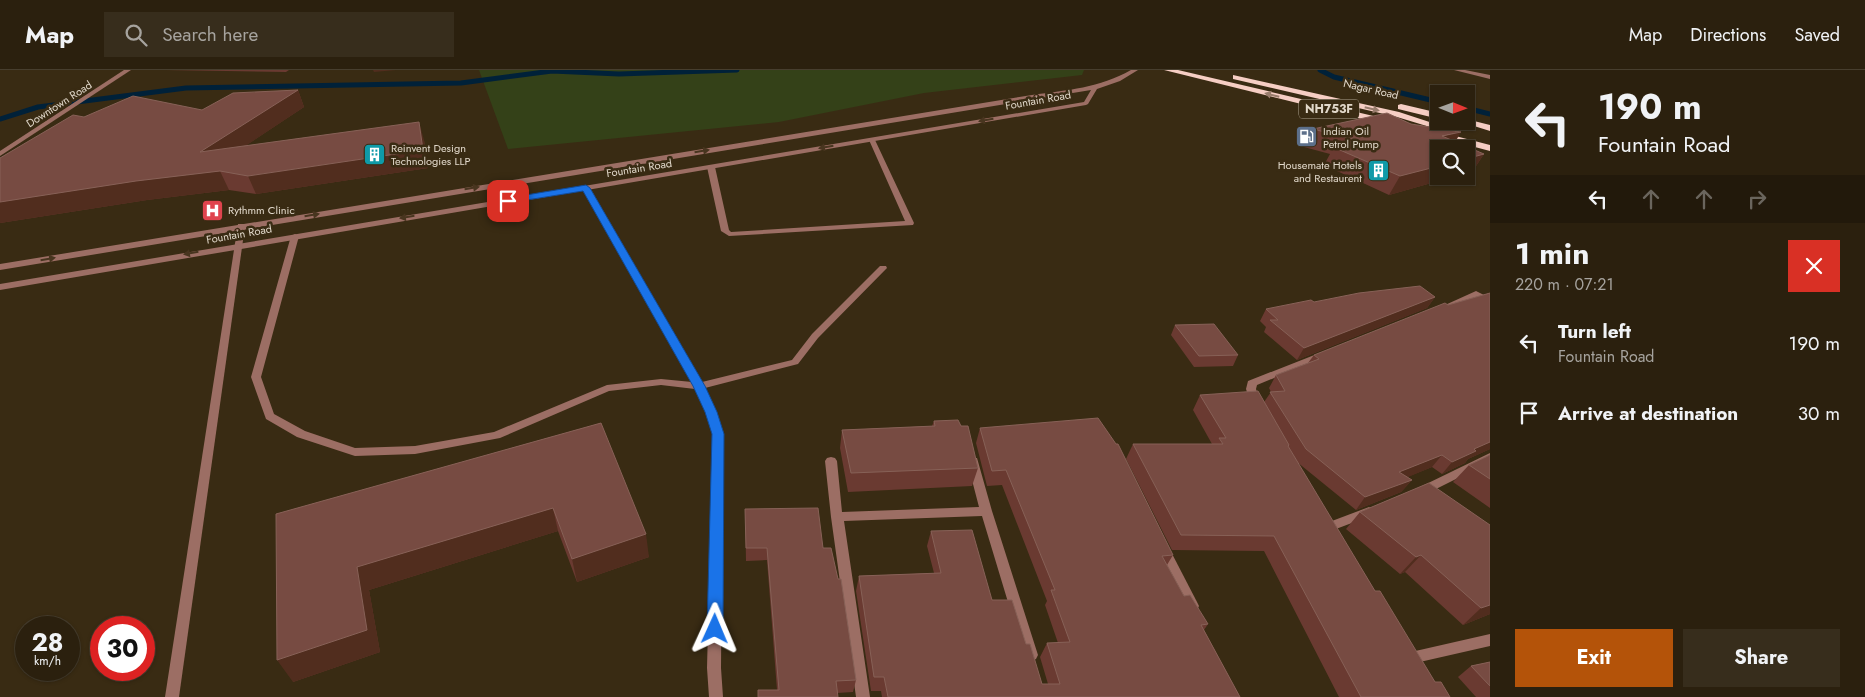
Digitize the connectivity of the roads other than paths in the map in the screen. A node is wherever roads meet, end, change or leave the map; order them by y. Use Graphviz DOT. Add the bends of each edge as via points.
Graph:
graph roads {
  1 [pos="128,70"];
  2 [pos="1135,70"];
  3 [pos="1168,70"];
  4 [pos="1205,70"];
  5 [pos="1239,70"];
  6 [pos="1457,70"];
  7 [pos="1490,77"];
  8 [pos="1095,88"];
  9 [pos="1430,114"];
  10 [pos="68,119"];
  11 [pos="49,122"];
  12 [pos="1387,123"];
  13 [pos="1475,124"];
  14 [pos="1406,127"];
  15 [pos="1490,128"];
  16 [pos="872,140"];
  17 [pos="1490,140"];
  18 [pos="1490,148"];
  19 [pos="0,154"];
  20 [pos="681,154"];
  21 [pos="711,167"];
  22 [pos="690,171"];
  23 [pos="586,188"];
  24 [pos="241,226"];
  25 [pos="295,236"];
  26 [pos="239,245"];
  27 [pos="0,267"];
  28 [pos="883,268"];
  29 [pos="0,287"];
  30 [pos="1490,301"];
  31 [pos="1432,312"];
  32 [pos="1334,351"];
  33 [pos="699,386"];
  34 [pos="1262,415"];
  35 [pos="970,446"];
  36 [pos="1490,457"];
  37 [pos="831,461"];
  38 [pos="1416,496"];
  39 [pos="1381,507"];
  40 [pos="986,511"];
  41 [pos="837,516"];
  42 [pos="1328,527"];
  43 [pos="1158,538"];
  44 [pos="1198,618"];
  45 [pos="1490,640"];
  46 [pos="1411,657"];
  47 [pos="1035,669"];
  48 [pos="172,697"];
  49 [pos="716,697"];
  50 [pos="863,697"];
  1 -- 11 [label="street, Downtown Road"];
  2 -- 8 [label="street, Fountain Road"];
  12 -- 3 [label="highway, NH753F, one-way"];
  4 -- 17 [label="highway, one-way" via="1399,115"];
  5 -- 9 [label="highway, Nagar Road / NH753F"];
  6 -- 7 [label="street"];
  8 -- 16 [label="street, Fountain Road, one-way" via="1086,103"];
  20 -- 8 [label="street, Fountain Road, one-way"];
  10 -- 11 [label="street"];
  11 -- 19 [label="street, Downtown Road"];
  13 -- 15 [label="highway"];
  14 -- 18 [label="highway"];
  16 -- 21 [label="street, Fountain Road, one-way"];
  16 -- 21 [label="street" via="910,223 729,234 725,231"];
  20 -- 22 [label="street"];
  24 -- 20 [label="street, Fountain Road, one-way"];
  21 -- 22 [label="street, Fountain Road"];
  22 -- 23 [label="street, Fountain Road"];
  23 -- 25 [label="street, Fountain Road, one-way"];
  23 -- 33 [label="street"];
  24 -- 26 [label="street"];
  27 -- 24 [label="street, Fountain Road, one-way"];
  25 -- 26 [label="street, Fountain Road"];
  25 -- 33 [label="street" via="256,377 270,416 301,434 355,452 416,450 496,435 607,388 661,382"];
  26 -- 29 [label="street, Fountain Road, one-way"];
  26 -- 48 [label="street"];
  28 -- 33 [label="street" via="815,336 796,362"];
  30 -- 31 [label="street" via="1476,294"];
  32 -- 34 [label="street" via="1252,383 1252,398"];
  33 -- 49 [label="street" via="718,434"];
  35 -- 40 [label="street"];
  36 -- 38 [label="street"];
  37 -- 41 [label="street"];
  39 -- 42 [label="street"];
  40 -- 41 [label="street"];
  40 -- 47 [label="street"];
  41 -- 50 [label="street"];
  43 -- 44 [label="street"];
  45 -- 46 [label="street"];
}
